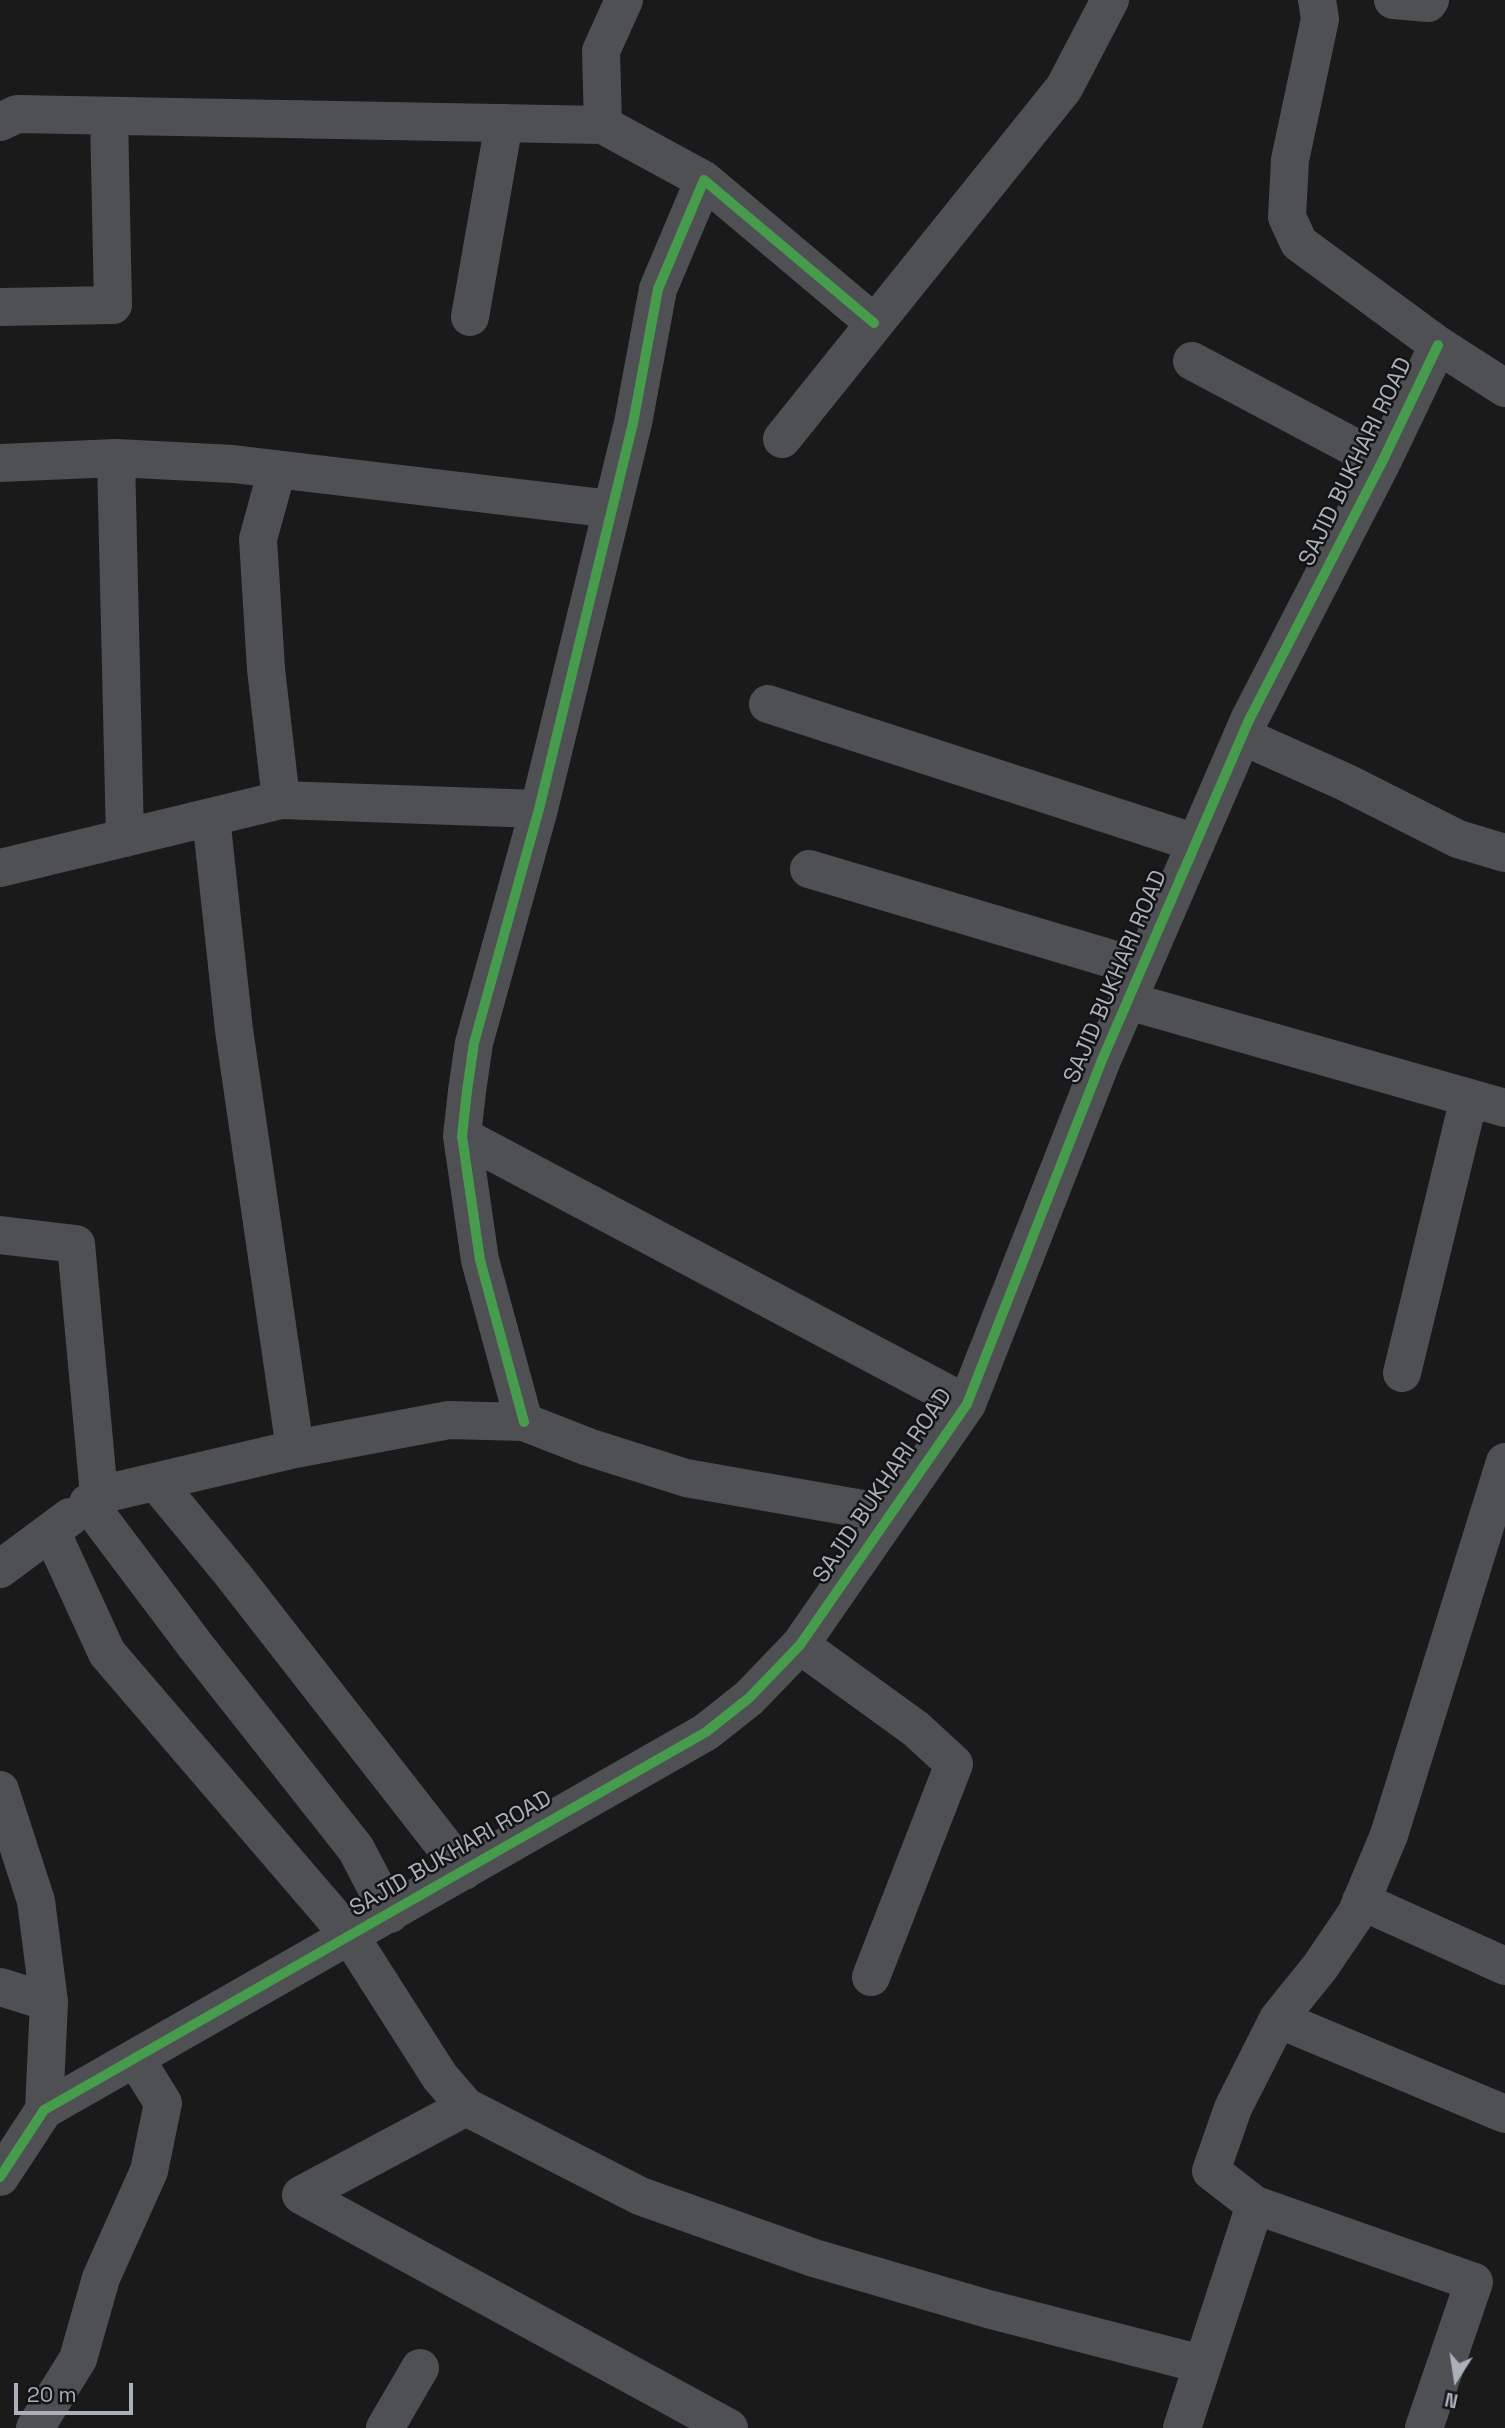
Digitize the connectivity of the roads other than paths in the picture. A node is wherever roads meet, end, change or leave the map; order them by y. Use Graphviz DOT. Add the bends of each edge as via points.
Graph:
graph roads {
  1 [pos="624,0"];
  2 [pos="1110,0"];
  3 [pos="1317,0"];
  4 [pos="1394,0"];
  5 [pos="1430,0"];
  6 [pos="109,116"];
  7 [pos="0,122"];
  8 [pos="504,123"];
  9 [pos="603,125"];
  10 [pos="705,180"];
  11 [pos="0,307"];
  12 [pos="470,317"];
  13 [pos="874,323"];
  14 [pos="1437,345"];
  15 [pos="1192,361"];
  16 [pos="1505,388"];
  17 [pos="782,439"];
  18 [pos="116,457"];
  19 [pos="1382,462"];
  20 [pos="0,463"];
  21 [pos="277,470"];
  22 [pos="612,509"];
  23 [pos="768,704"];
  24 [pos="1242,736"];
  25 [pos="281,800"];
  26 [pos="539,809"];
  27 [pos="211,817"];
  28 [pos="125,838"];
  29 [pos="1196,843"];
  30 [pos="1505,853"];
  31 [pos="0,868"];
  32 [pos="809,869"];
  33 [pos="1135,985"];
  34 [pos="1469,1098"];
  35 [pos="1505,1108"];
  36 [pos="461,1136"];
  37 [pos="0,1235"];
  38 [pos="1402,1373"];
  39 [pos="967,1404"];
  40 [pos="524,1422"];
  41 [pos="295,1450"];
  42 [pos="1505,1462"];
  43 [pos="156,1482"];
  44 [pos="94,1499"];
  45 [pos="891,1514"];
  46 [pos="51,1531"];
  47 [pos="0,1569"];
  48 [pos="800,1645"];
  49 [pos="0,1790"];
  50 [pos="464,1871"];
  51 [pos="1361,1901"];
  52 [pos="390,1914"];
  53 [pos="350,1936"];
  54 [pos="1505,1966"];
  55 [pos="871,1977"];
  56 [pos="0,1987"];
  57 [pos="49,2002"];
  58 [pos="1278,2019"];
  59 [pos="135,2059"];
  60 [pos="466,2107"];
  61 [pos="44,2110"];
  62 [pos="1505,2114"];
  63 [pos="0,2177"];
  64 [pos="1255,2205"];
  65 [pos="1489,2287"];
  66 [pos="1201,2364"];
  67 [pos="420,2368"];
  68 [pos="35,2428"];
  69 [pos="385,2428"];
  70 [pos="729,2428"];
  71 [pos="1182,2428"];
  72 [pos="1424,2428"];
  1 -- 9 [label="street" via="601,51"];
  2 -- 13 [label="street" via="1064,88"];
  3 -- 14 [label="street" via="1320,19 1290,160 1287,217 1299,243"];
  4 -- 5 [label="street"];
  6 -- 7 [label="street" via="17,114"];
  6 -- 8 [label="street"];
  6 -- 11 [label="street" via="113,305"];
  8 -- 9 [label="street"];
  8 -- 12 [label="street"];
  9 -- 10 [label="street"];
  10 -- 13 [label="street"];
  10 -- 22 [label="street" via="658,289"];
  13 -- 17 [label="street"];
  14 -- 16 [label="street"];
  14 -- 19 [label="street, SAJID BUKHARI ROAD"];
  15 -- 19 [label="street"];
  18 -- 20 [label="street"];
  18 -- 21 [label="street"];
  18 -- 28 [label="street"];
  19 -- 24 [label="street, SAJID BUKHARI ROAD"];
  21 -- 22 [label="street"];
  21 -- 25 [label="street" via="258,539"];
  22 -- 26 [label="street"];
  23 -- 29 [label="street"];
  24 -- 29 [label="street, SAJID BUKHARI ROAD"];
  24 -- 30 [label="street" via="1458,839"];
  25 -- 26 [label="street"];
  25 -- 27 [label="street"];
  26 -- 36 [label="street" via="474,1044"];
  27 -- 28 [label="street"];
  27 -- 41 [label="street" via="234,1031"];
  28 -- 31 [label="street"];
  29 -- 33 [label="street, SAJID BUKHARI ROAD"];
  32 -- 33 [label="street"];
  33 -- 34 [label="street"];
  33 -- 39 [label="street, SAJID BUKHARI ROAD"];
  34 -- 35 [label="street"];
  34 -- 38 [label="street"];
  36 -- 39 [label="street"];
  36 -- 40 [label="street" via="480,1260"];
  37 -- 44 [label="street" via="76,1244"];
  39 -- 45 [label="street, SAJID BUKHARI ROAD"];
  40 -- 41 [label="street" via="449,1420"];
  40 -- 45 [label="street" via="686,1478"];
  41 -- 43 [label="street"];
  42 -- 51 [label="street" via="1389,1835"];
  43 -- 44 [label="street"];
  43 -- 50 [label="street"];
  44 -- 46 [label="street"];
  44 -- 52 [label="street" via="195,1645 356,1849"];
  45 -- 48 [label="street, SAJID BUKHARI ROAD"];
  46 -- 47 [label="street"];
  46 -- 53 [label="street" via="107,1653"];
  48 -- 50 [label="street, SAJID BUKHARI ROAD" via="748,1698 706,1732"];
  48 -- 55 [label="street" via="916,1729 954,1764"];
  49 -- 57 [label="street" via="36,1901"];
  50 -- 52 [label="street, SAJID BUKHARI ROAD"];
  51 -- 54 [label="street"];
  51 -- 58 [label="street" via="1320,1967"];
  52 -- 53 [label="street, SAJID BUKHARI ROAD"];
  53 -- 59 [label="street, SAJID BUKHARI ROAD"];
  53 -- 60 [label="street" via="440,2077"];
  56 -- 57 [label="street"];
  57 -- 61 [label="street"];
  58 -- 62 [label="street"];
  58 -- 64 [label="street" via="1233,2108 1212,2171"];
  59 -- 61 [label="street, SAJID BUKHARI ROAD"];
  59 -- 68 [label="street" via="163,2103 149,2171 101,2278 78,2359"];
  60 -- 66 [label="street" via="640,2196 814,2258"];
  60 -- 70 [label="street" via="301,2195"];
  61 -- 63 [label="street, SAJID BUKHARI ROAD"];
  64 -- 65 [label="street"];
  64 -- 66 [label="street"];
  65 -- 72 [label="street"];
  66 -- 71 [label="street"];
  67 -- 69 [label="street"];
}
